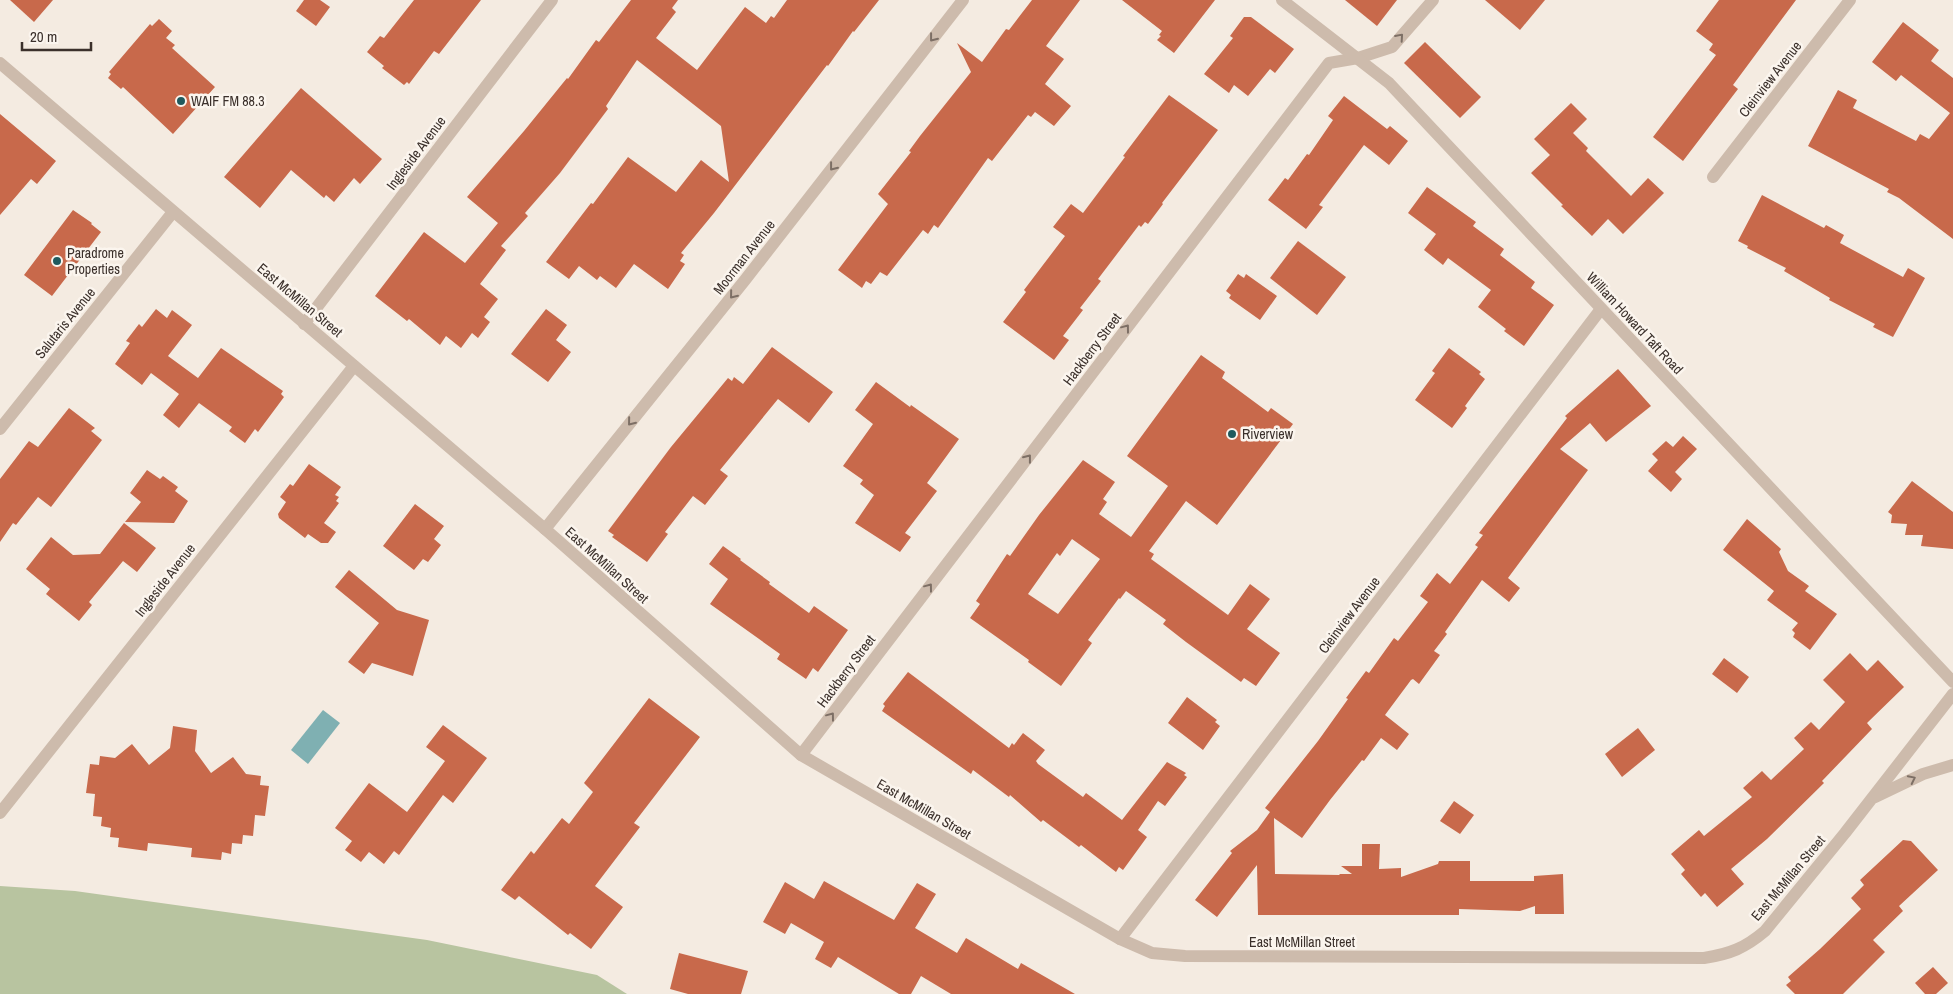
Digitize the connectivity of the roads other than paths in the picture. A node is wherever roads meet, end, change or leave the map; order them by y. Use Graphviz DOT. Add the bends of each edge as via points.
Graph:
graph roads {
  1 [pos="552,0"];
  2 [pos="963,0"];
  3 [pos="1282,0"];
  4 [pos="1433,0"];
  5 [pos="1850,0"];
  6 [pos="1358,58"];
  7 [pos="0,63"];
  8 [pos="1712,177"];
  9 [pos="173,212"];
  10 [pos="1601,309"];
  11 [pos="304,324"];
  12 [pos="354,366"];
  13 [pos="0,429"];
  14 [pos="545,529"];
  15 [pos="1953,682"];
  16 [pos="1953,694"];
  17 [pos="801,755"];
  18 [pos="1953,765"];
  19 [pos="1873,798"];
  20 [pos="0,813"];
  21 [pos="1120,939"];
  1 -- 11 [label="street, Ingleside Avenue"];
  2 -- 14 [label="street, Moorman Avenue, one-way"];
  3 -- 6 [label="street, William Howard Taft Road"];
  6 -- 4 [label="street, Hackberry Street, one-way" via="1392,47"];
  5 -- 8 [label="street, Cleinview Avenue"];
  6 -- 10 [label="street, William Howard Taft Road" via="1389,83"];
  17 -- 6 [label="street, Hackberry Street, one-way" via="1329,63"];
  7 -- 9 [label="street, East McMillan Street"];
  9 -- 11 [label="street, East McMillan Street"];
  9 -- 13 [label="street, Salutaris Avenue"];
  10 -- 15 [label="street, William Howard Taft Road"];
  10 -- 21 [label="street, Cleinview Avenue"];
  11 -- 12 [label="street, East McMillan Street"];
  12 -- 14 [label="street, East McMillan Street"];
  12 -- 20 [label="street, Ingleside Avenue"];
  14 -- 17 [label="street, East McMillan Street"];
  16 -- 19 [label="street, East McMillan Street"];
  17 -- 21 [label="street, East McMillan Street"];
  19 -- 18 [label="street, one-way" via="1923,774"];
  19 -- 21 [label="street, East McMillan Street" via="1765,931 1729,954 1704,958 1185,956 1152,953"];
}
